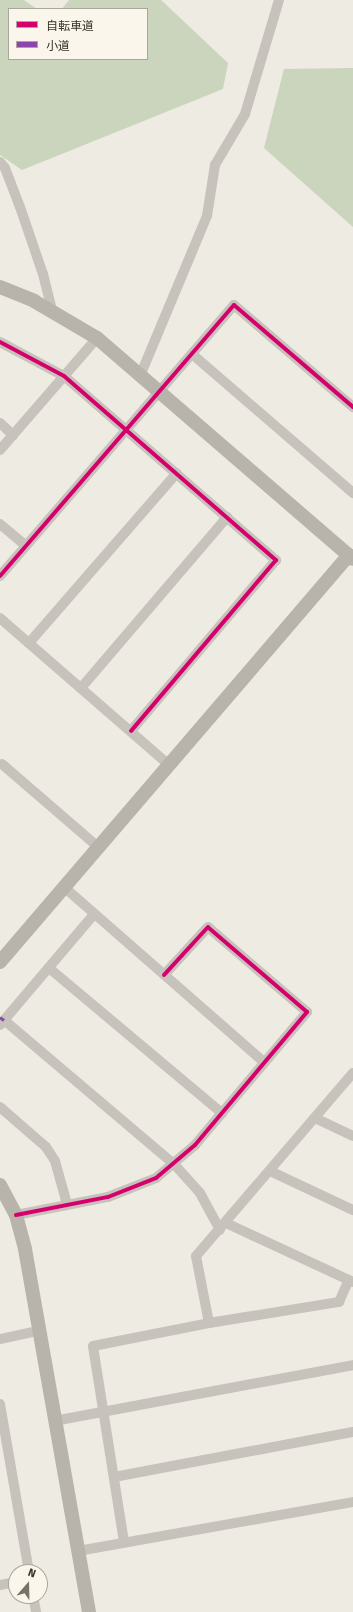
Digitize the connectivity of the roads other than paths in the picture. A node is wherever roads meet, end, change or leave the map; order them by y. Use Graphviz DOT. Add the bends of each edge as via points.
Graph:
graph roads {
  1 [pos="279,0"];
  2 [pos="0,162"];
  3 [pos="0,287"];
  4 [pos="52,311"];
  5 [pos="97,338"];
  6 [pos="0,342"];
  7 [pos="192,354"];
  8 [pos="64,376"];
  9 [pos="140,376"];
  10 [pos="158,393"];
  11 [pos="353,407"];
  12 [pos="0,423"];
  13 [pos="126,429"];
  14 [pos="14,435"];
  15 [pos="0,450"];
  16 [pos="176,473"];
  17 [pos="353,493"];
  18 [pos="227,517"];
  19 [pos="0,524"];
  20 [pos="26,546"];
  21 [pos="352,554"];
  22 [pos="0,576"];
  23 [pos="0,618"];
  24 [pos="29,643"];
  25 [pos="81,688"];
  26 [pos="131,731"];
  27 [pos="2,764"];
  28 [pos="169,764"];
  29 [pos="98,847"];
  30 [pos="64,887"];
  31 [pos="94,914"];
  32 [pos="0,962"];
  33 [pos="49,968"];
  34 [pos="164,975"];
  35 [pos="2,1023"];
  36 [pos="264,1062"];
  37 [pos="353,1073"];
  38 [pos="0,1107"];
  39 [pos="222,1112"];
  40 [pos="315,1118"];
  41 [pos="353,1136"];
  42 [pos="174,1164"];
  43 [pos="270,1171"];
  44 [pos="0,1184"];
  45 [pos="67,1204"];
  46 [pos="353,1210"];
  47 [pos="16,1215"];
  48 [pos="223,1226"];
  49 [pos="351,1281"];
  50 [pos="209,1323"];
  51 [pos="39,1331"];
  52 [pos="0,1339"];
  53 [pos="353,1365"];
  54 [pos="0,1404"];
  55 [pos="103,1411"];
  56 [pos="54,1421"];
  57 [pos="353,1432"];
  58 [pos="114,1477"];
  59 [pos="353,1502"];
  60 [pos="124,1542"];
  61 [pos="78,1551"];
  62 [pos="28,1564"];
  63 [pos="89,1612"];
  1 -- 9 [label="street" via="245,114 215,165 207,216"];
  2 -- 4 [label="street" via="5,168 20,207 43,274"];
  3 -- 4 [label="street"];
  4 -- 5 [label="street"];
  5 -- 8 [label="street"];
  5 -- 9 [label="street"];
  6 -- 8 [label="street"];
  7 -- 10 [label="street"];
  7 -- 11 [label="street" via="234,305"];
  7 -- 17 [label="street"];
  8 -- 13 [label="street"];
  8 -- 14 [label="street"];
  9 -- 10 [label="street"];
  10 -- 13 [label="street"];
  10 -- 21 [label="street"];
  12 -- 14 [label="street"];
  13 -- 16 [label="street"];
  13 -- 20 [label="street"];
  14 -- 15 [label="street"];
  16 -- 18 [label="street"];
  16 -- 24 [label="street"];
  18 -- 25 [label="street"];
  18 -- 26 [label="street" via="276,560"];
  19 -- 20 [label="street"];
  20 -- 22 [label="street"];
  21 -- 28 [label="street"];
  23 -- 24 [label="street"];
  24 -- 25 [label="street"];
  25 -- 26 [label="street"];
  26 -- 28 [label="street"];
  27 -- 29 [label="street"];
  28 -- 29 [label="street"];
  29 -- 30 [label="street"];
  30 -- 31 [label="street"];
  30 -- 32 [label="street"];
  31 -- 33 [label="street"];
  31 -- 34 [label="street"];
  33 -- 35 [label="street"];
  33 -- 39 [label="street"];
  34 -- 36 [label="street"];
  34 -- 36 [label="street" via="208,926 306,1012"];
  35 -- 42 [label="street"];
  36 -- 39 [label="street"];
  37 -- 40 [label="street"];
  38 -- 45 [label="street" via="46,1147 62,1180"];
  39 -- 42 [label="street" via="195,1145"];
  40 -- 41 [label="street"];
  40 -- 43 [label="street"];
  42 -- 45 [label="street" via="156,1178 133,1189 108,1197"];
  42 -- 48 [label="street" via="200,1193"];
  43 -- 46 [label="street"];
  43 -- 48 [label="street"];
  44 -- 47 [label="street"];
  45 -- 47 [label="street"];
  47 -- 51 [label="street" via="25,1249"];
  48 -- 49 [label="street"];
  48 -- 50 [label="street" via="196,1256"];
  49 -- 50 [label="street" via="338,1302"];
  50 -- 55 [label="street" via="93,1346"];
  51 -- 52 [label="street"];
  51 -- 56 [label="street"];
  53 -- 55 [label="street"];
  54 -- 62 [label="street"];
  55 -- 56 [label="street"];
  55 -- 58 [label="street"];
  56 -- 61 [label="street"];
  57 -- 58 [label="street"];
  58 -- 60 [label="street"];
  59 -- 60 [label="street"];
  60 -- 61 [label="street"];
  61 -- 63 [label="street"];
}
